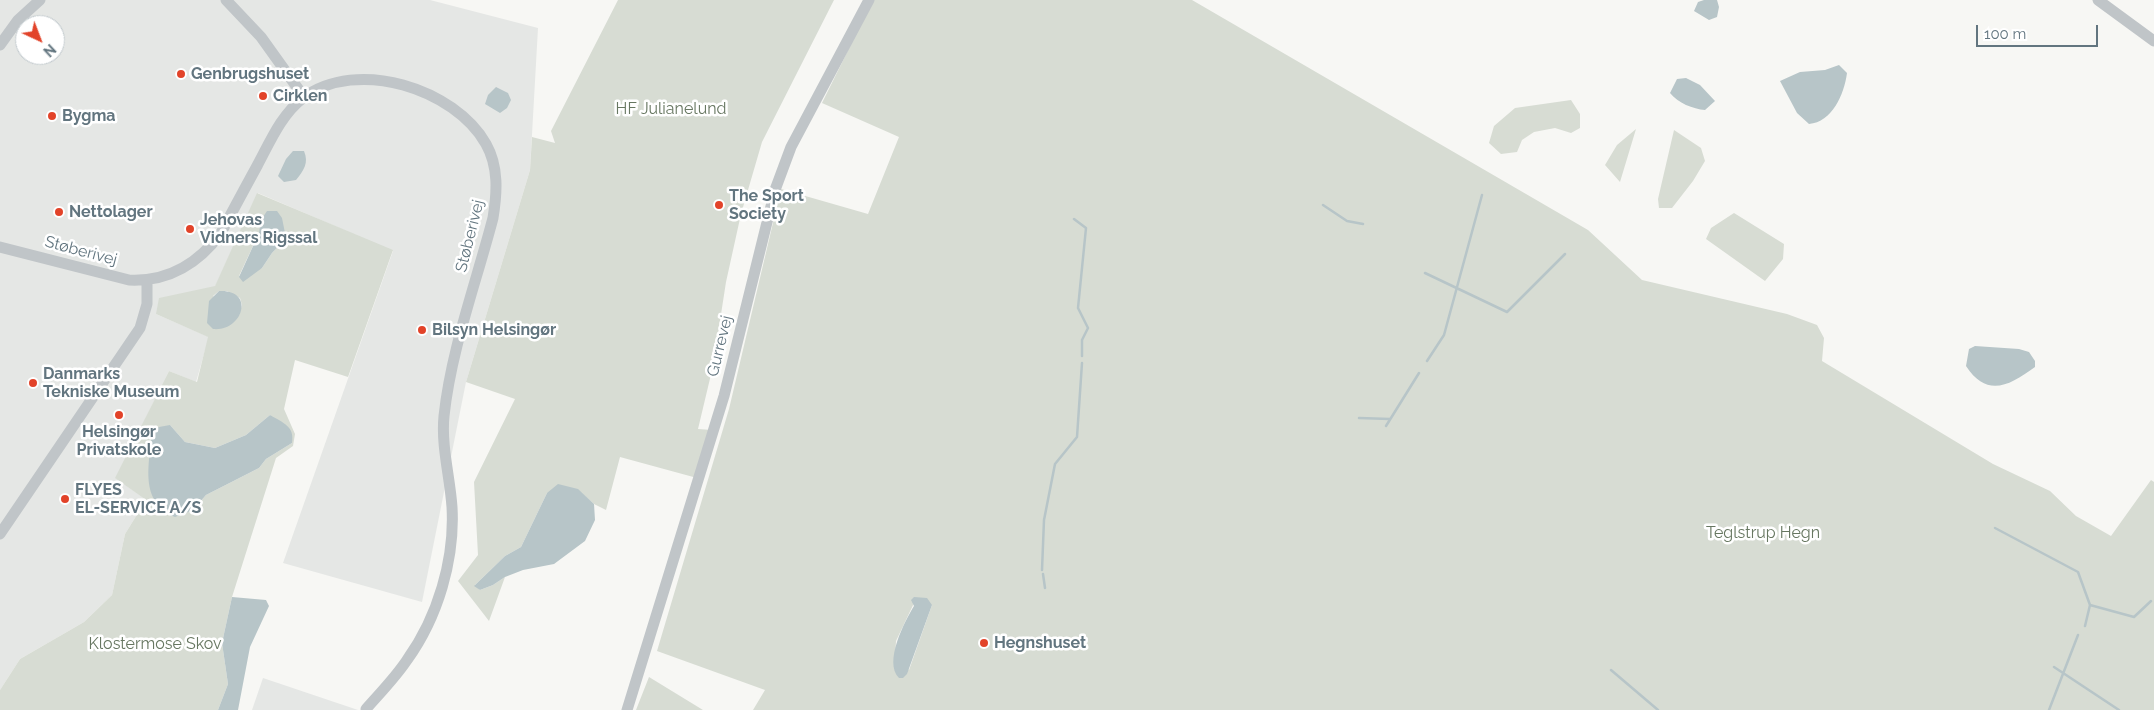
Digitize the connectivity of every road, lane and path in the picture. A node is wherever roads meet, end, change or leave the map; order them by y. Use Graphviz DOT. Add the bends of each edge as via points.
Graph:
graph roads {
  1 [pos="40,0"];
  2 [pos="226,0"];
  3 [pos="869,0"];
  4 [pos="2098,0"];
  5 [pos="2154,41"];
  6 [pos="0,45"];
  7 [pos="304,97"];
  8 [pos="0,247"];
  9 [pos="147,281"];
  10 [pos="0,534"];
  11 [pos="366,709"];
  12 [pos="627,710"];
  1 -- 6 [label="street" via="18,20"];
  2 -- 7 [label="street" via="261,37"];
  3 -- 12 [label="street, Gurrevej" via="791,147 774,190 724,396"];
  4 -- 5 [label="street"];
  7 -- 9 [label="street, Støberivej" via="277,128 221,233 210,247 182,270"];
  7 -- 11 [label="street, Støberivej" via="329,84 356,79 385,80 433,97 455,108 473,125 487,146 495,169 497,194 493,218 448,383 444,419 452,534 447,566 438,600 424,633 408,660"];
  8 -- 9 [label="street, Støberivej" via="129,280"];
  9 -- 10 [label="street" via="147,304 140,328"];
}
